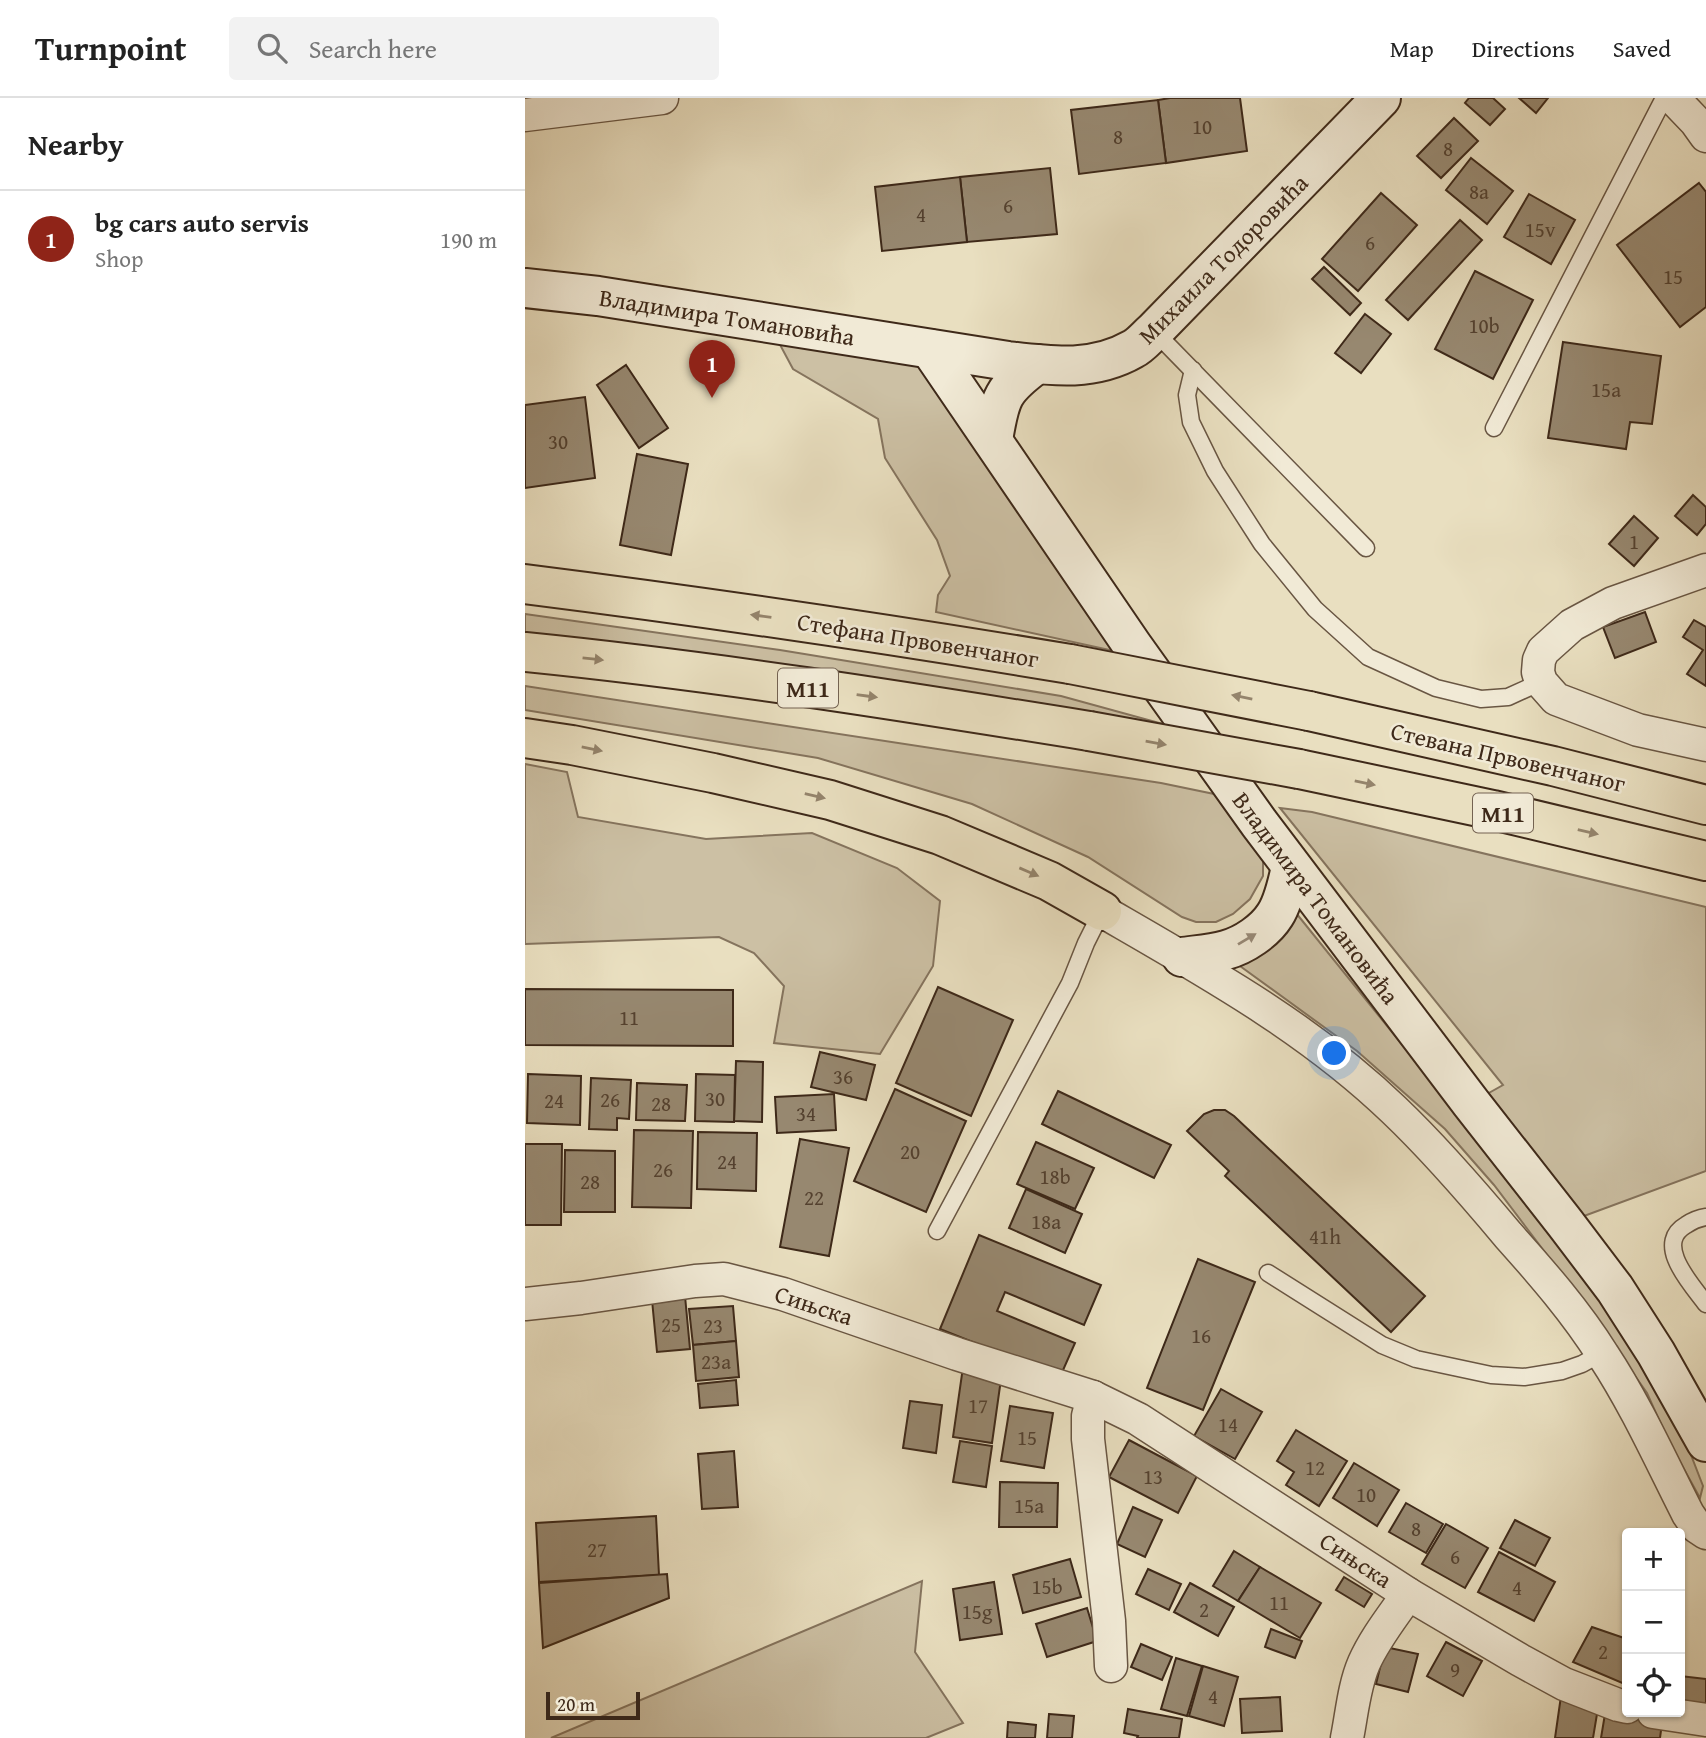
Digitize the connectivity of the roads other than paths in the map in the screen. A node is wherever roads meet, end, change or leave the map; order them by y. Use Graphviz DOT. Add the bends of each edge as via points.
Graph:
graph roads {
  1 [pos="661,98"];
  2 [pos="1381,98"];
  3 [pos="1664,98"];
  4 [pos="1672,98"];
  5 [pos="525,115"];
  6 [pos="1703,123"];
  7 [pos="525,288"];
  8 [pos="1154,331"];
  9 [pos="930,349"];
  10 [pos="1037,364"];
  11 [pos="1193,369"];
  12 [pos="1494,428"];
  13 [pos="993,440"];
  14 [pos="1366,548"];
  15 [pos="1704,573"];
  16 [pos="525,584"];
  17 [pos="525,652"];
  18 [pos="1541,682"];
  19 [pos="1309,711"];
  20 [pos="525,738"];
  21 [pos="1706,746"];
  22 [pos="1706,805"];
  23 [pos="1706,861"];
  24 [pos="1291,867"];
  25 [pos="1102,911"];
  26 [pos="1182,957"];
  27 [pos="1706,1217"];
  28 [pos="937,1231"];
  29 [pos="1268,1273"];
  30 [pos="525,1304"];
  31 [pos="1706,1304"];
  32 [pos="1602,1353"];
  33 [pos="1093,1397"];
  34 [pos="1706,1442"];
  35 [pos="1706,1533"];
  36 [pos="1409,1594"];
  37 [pos="1111,1666"];
  38 [pos="1622,1706"];
  39 [pos="1685,1717"];
  40 [pos="1706,1720"];
  41 [pos="1347,1738"];
  1 -- 5 [label="street"];
  2 -- 8 [label="street, Михаила Тодоровића"];
  3 -- 12 [label="lane"];
  4 -- 6 [label="street"];
  7 -- 9 [label="street, Владимира Томановића"];
  8 -- 10 [label="street, Михаила Тодоровића" via="1134,349 1108,360 1073,367"];
  8 -- 11 [label="lane"];
  9 -- 10 [label="street, Владимира Томановића"];
  9 -- 13 [label="street, Владимира Томановића"];
  10 -- 13 [label="street" via="1003,395"];
  11 -- 14 [label="lane"];
  11 -- 18 [label="lane" via="1187,395 1191,422 1215,471 1269,553 1315,609 1368,657 1436,688 1481,699 1508,697"];
  13 -- 24 [label="street, Владимира Томановића" via="1181,716"];
  15 -- 18 [label="street" via="1613,603 1572,625 1543,651 1538,671"];
  19 -- 16 [label="highway, Стефана Првовенчаног / M11, one-way, bridge" via="916,639"];
  17 -- 23 [label="highway, M11, one-way, bridge" via="610,660 1089,731 1299,769"];
  18 -- 21 [label="street" via="1556,699 1638,730"];
  19 -- 22 [label="highway, Стевана Првовенчаног / M11"];
  20 -- 25 [label="highway, one-way" via="830,800 940,835 1049,881"];
  26 -- 24 [label="street, one-way" via="1227,950 1261,931 1276,914"];
  24 -- 34 [label="street, Владимира Томановића" via="1615,1289"];
  25 -- 26 [label="street"];
  25 -- 28 [label="lane" via="1070,984"];
  26 -- 32 [label="street" via="1319,1047 1393,1109 1462,1180 1554,1288"];
  27 -- 31 [label="lane" via="1682,1227 1672,1250"];
  29 -- 32 [label="lane" via="1382,1345 1416,1359 1524,1377 1562,1371"];
  30 -- 33 [label="street, Сињска" via="724,1279 783,1294"];
  32 -- 35 [label="street" via="1688,1514"];
  33 -- 36 [label="street, Сињска" via="1138,1419"];
  33 -- 37 [label="street" via="1088,1439"];
  36 -- 38 [label="street, Сињска" via="1565,1684"];
  36 -- 41 [label="street" via="1364,1664"];
  39 -- 40 [label="street"];
}
